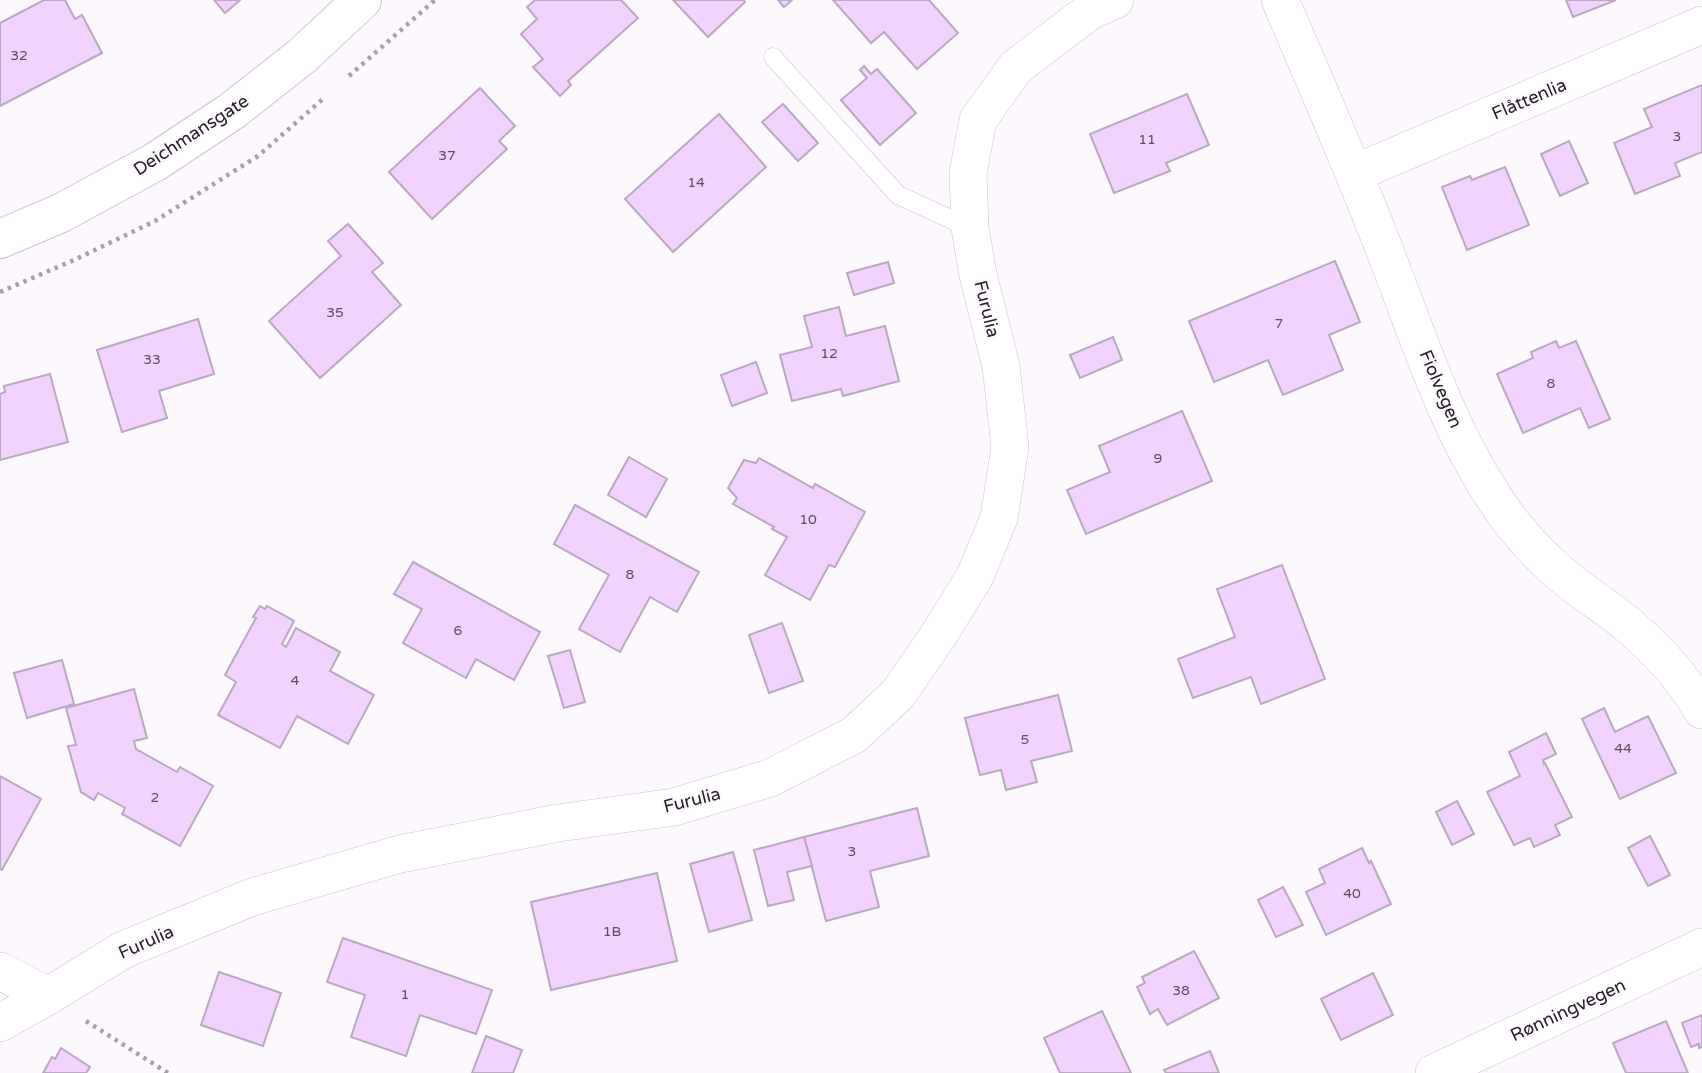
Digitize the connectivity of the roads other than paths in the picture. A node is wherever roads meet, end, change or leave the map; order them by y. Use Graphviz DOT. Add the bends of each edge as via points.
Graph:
graph roads {
  1 [pos="362,0"];
  2 [pos="1115,0"];
  3 [pos="1280,0"];
  4 [pos="1702,25"];
  5 [pos="773,57"];
  6 [pos="1355,173"];
  7 [pos="970,228"];
  8 [pos="0,239"];
  9 [pos="1702,710"];
  10 [pos="1702,947"];
  11 [pos="0,971"];
  12 [pos="48,996"];
  13 [pos="0,1023"];
  14 [pos="1434,1073"];
  1 -- 8 [label="street, Deichmansgate" via="302,56 166,155 61,213"];
  2 -- 7 [label="street, Furulia" via="1090,11 1016,67 978,120 968,173"];
  3 -- 6 [label="street, Fiolvegen"];
  4 -- 6 [label="street, Flåttenlia"];
  5 -- 7 [label="lane" via="898,195"];
  6 -- 9 [label="street, Fiolvegen" via="1445,404 1492,495 1520,535 1556,570 1663,656"];
  7 -- 12 [label="street, Furulia" via="1001,366 1010,447 999,518 975,576 938,636 898,694 853,735 770,778 674,807 558,823 400,854 252,897 123,950"];
  10 -- 14 [label="street, Rønningvegen"];
  11 -- 12 [label="street"];
  12 -- 13 [label="street, Furulia"];
}
